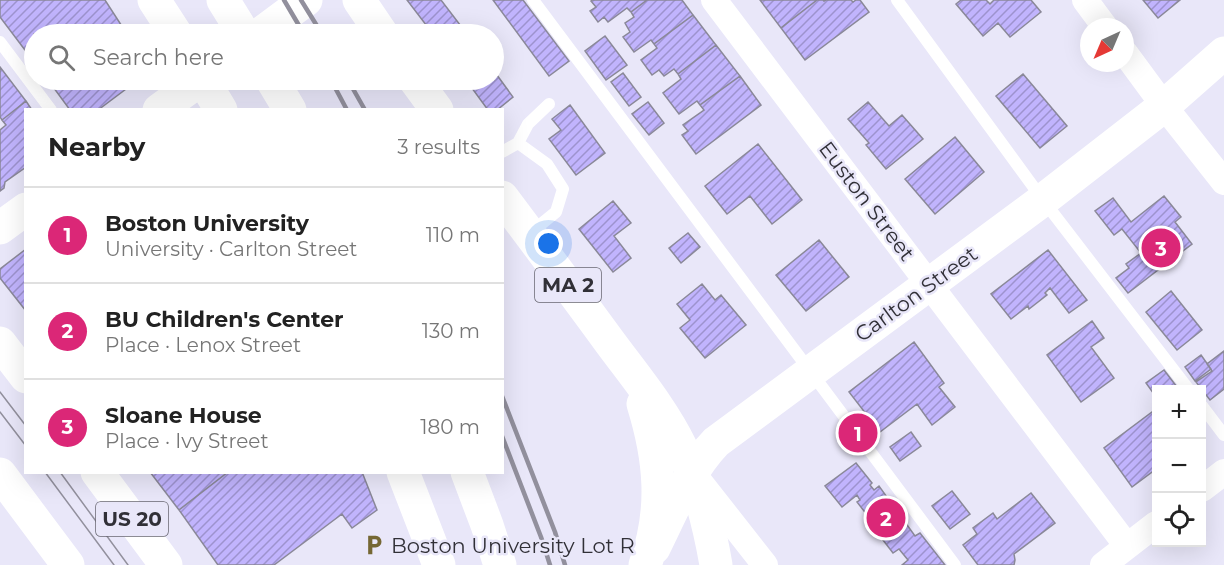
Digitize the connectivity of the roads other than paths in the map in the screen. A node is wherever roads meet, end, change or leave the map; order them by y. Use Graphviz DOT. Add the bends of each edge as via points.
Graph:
graph roads {
  1 [pos="154,0"];
  2 [pos="224,0"];
  3 [pos="306,0"];
  4 [pos="358,0"];
  5 [pos="533,0"];
  6 [pos="714,0"];
  7 [pos="897,0"];
  8 [pos="1085,0"];
  9 [pos="1098,18"];
  10 [pos="170,24"];
  11 [pos="238,24"];
  12 [pos="274,24"];
  13 [pos="375,24"];
  14 [pos="0,42"];
  15 [pos="1224,53"];
  16 [pos="1134,66"];
  17 [pos="24,74"];
  18 [pos="36,90"];
  19 [pos="278,90"];
  20 [pos="422,90"];
  21 [pos="185,91"];
  22 [pos="549,104"];
  23 [pos="1164,106"];
  24 [pos="50,108"];
  25 [pos="217,108"];
  26 [pos="289,108"];
  27 [pos="436,108"];
  28 [pos="518,143"];
  29 [pos="504,151"];
  30 [pos="1224,182"];
  31 [pos="504,200"];
  32 [pos="1044,200"];
  33 [pos="24,210"];
  34 [pos="0,228"];
  35 [pos="529,232"];
  36 [pos="930,284"];
  37 [pos="0,343"];
  38 [pos="810,372"];
  39 [pos="24,374"];
  40 [pos="633,374"];
  41 [pos="1185,385"];
  42 [pos="1206,411"];
  43 [pos="1224,435"];
  44 [pos="1224,472"];
  45 [pos="0,474"];
  46 [pos="98,474"];
  47 [pos="404,474"];
  48 [pos="468,474"];
  49 [pos="693,474"];
  50 [pos="1206,486"];
  51 [pos="1152,527"];
  52 [pos="1127,546"];
  53 [pos="68,565"];
  54 [pos="166,565"];
  55 [pos="439,565"];
  56 [pos="500,565"];
  57 [pos="645,565"];
  58 [pos="716,565"];
  59 [pos="765,565"];
  60 [pos="955,565"];
  61 [pos="1103,565"];
  1 -- 10 [label="main road"];
  2 -- 11 [label="main road"];
  3 -- 12 [label="main road"];
  4 -- 13 [label="main road"];
  5 -- 38 [label="lane"];
  6 -- 36 [label="street, Euston Street"];
  7 -- 32 [label="lane"];
  8 -- 9 [label="street"];
  14 -- 17 [label="lane"];
  15 -- 23 [label="main road, Carlton Street"];
  16 -- 23 [label="street"];
  18 -- 24 [label="lane"];
  19 -- 26 [label="main road"];
  20 -- 27 [label="main road"];
  21 -- 25 [label="main road"];
  22 -- 28 [label="lane" via="528,124"];
  23 -- 30 [label="street"];
  23 -- 32 [label="main road, Carlton Street"];
  28 -- 29 [label="lane"];
  28 -- 35 [label="lane" via="547,164 563,189 556,212"];
  31 -- 35 [label="main road, MA 2"];
  32 -- 36 [label="main road, Carlton Street"];
  32 -- 41 [label="lane"];
  33 -- 34 [label="main road"];
  35 -- 40 [label="main road, MA 2"];
  36 -- 38 [label="main road, Carlton Street"];
  36 -- 52 [label="street, Euston Street"];
  37 -- 39 [label="main road"];
  38 -- 49 [label="main road, Carlton Street" via="716,442"];
  38 -- 60 [label="lane"];
  40 -- 49 [label="main road, MA 2" via="666,420"];
  40 -- 57 [label="main road, MA 2" via="658,468 656,521"];
  42 -- 43 [label="lane"];
  44 -- 50 [label="street"];
  45 -- 53 [label="main road"];
  46 -- 54 [label="main road, US 20"];
  47 -- 55 [label="main road"];
  48 -- 56 [label="main road"];
  49 -- 57 [label="main road, Carlton Street"];
  49 -- 58 [label="main road, MA 2"];
  49 -- 59 [label="street"];
  51 -- 52 [label="street"];
  52 -- 61 [label="street"];
}
